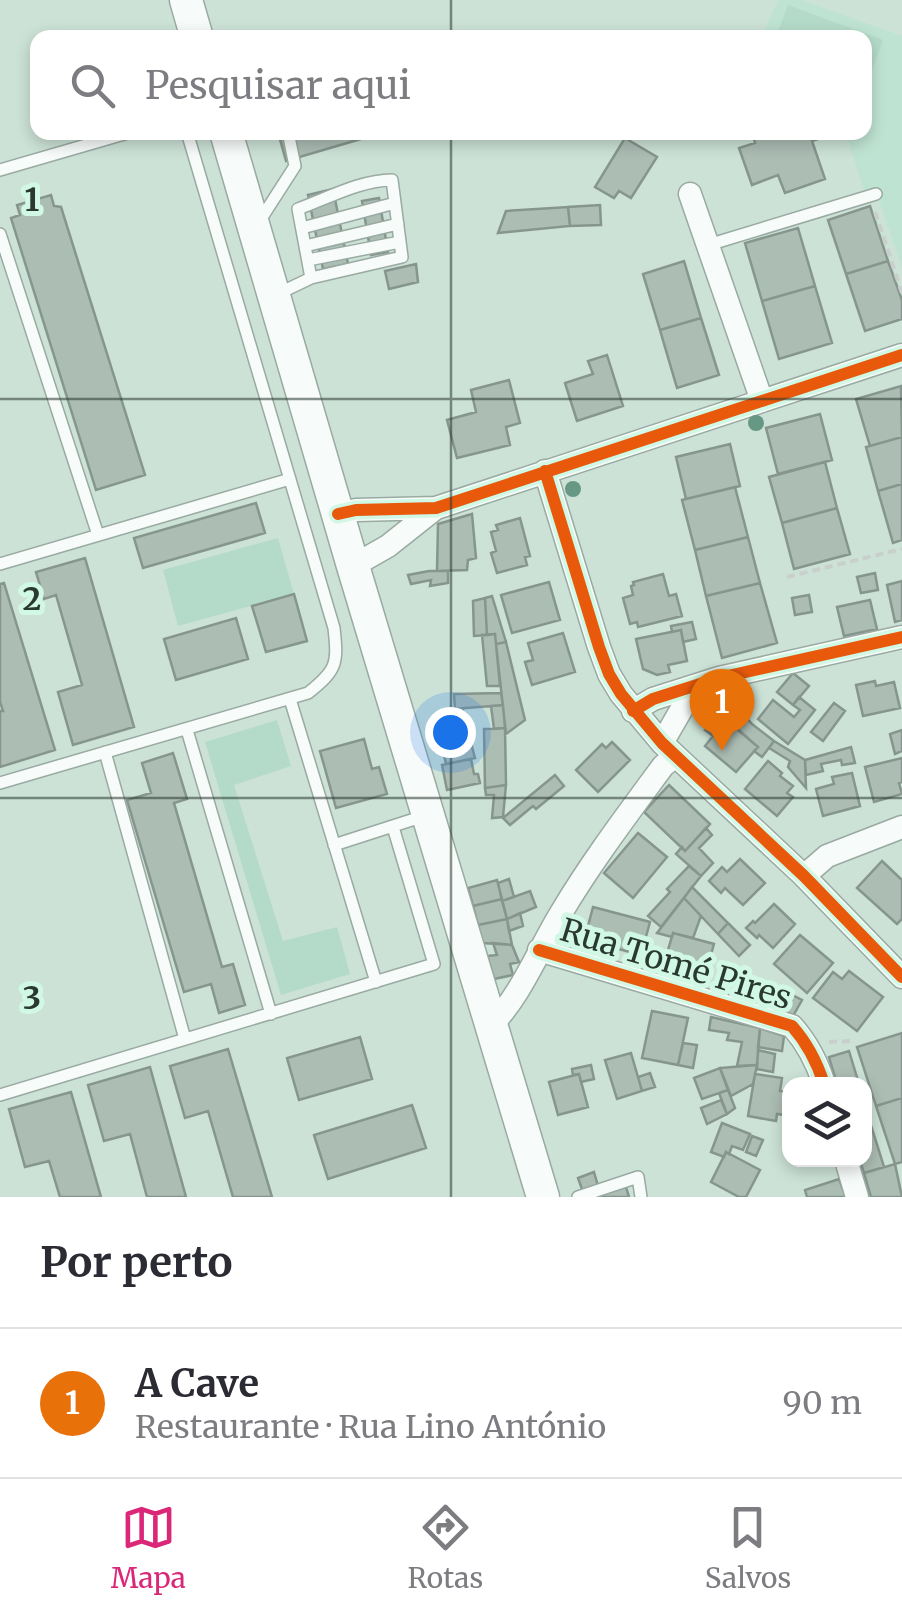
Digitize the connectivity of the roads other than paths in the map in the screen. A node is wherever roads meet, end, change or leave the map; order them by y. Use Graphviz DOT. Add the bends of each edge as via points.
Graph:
graph roads {
  1 [pos="103,140"];
  2 [pos="189,140"];
  3 [pos="228,140"];
  4 [pos="290,140"];
  5 [pos="0,170"];
  6 [pos="345,192"];
  7 [pos="690,194"];
  8 [pos="875,200"];
  9 [pos="395,203"];
  10 [pos="348,215"];
  11 [pos="398,224"];
  12 [pos="302,228"];
  13 [pos="254,230"];
  14 [pos="0,234"];
  15 [pos="351,235"];
  16 [pos="400,242"];
  17 [pos="708,245"];
  18 [pos="305,246"];
  19 [pos="354,251"];
  20 [pos="308,260"];
  21 [pos="356,268"];
  22 [pos="311,278"];
  23 [pos="272,291"];
  24 [pos="902,355"];
  25 [pos="762,401"];
  26 [pos="544,472"];
  27 [pos="290,479"];
  28 [pos="436,508"];
  29 [pos="338,514"];
  30 [pos="98,535"];
  31 [pos="0,564"];
  32 [pos="353,566"];
  33 [pos="902,636"];
  34 [pos="695,686"];
  35 [pos="290,700"];
  36 [pos="633,710"];
  37 [pos="187,730"];
  38 [pos="668,749"];
  39 [pos="105,752"];
  40 [pos="0,783"];
  41 [pos="428,815"];
  42 [pos="392,827"];
  43 [pos="902,827"];
  44 [pos="334,845"];
  45 [pos="804,876"];
  46 [pos="538,950"];
  47 [pos="902,976"];
  48 [pos="376,982"];
  49 [pos="271,1014"];
  50 [pos="491,1025"];
  51 [pos="184,1039"];
  52 [pos="822,1077"];
  53 [pos="0,1095"];
  54 [pos="848,1167"];
  55 [pos="536,1195"];
  56 [pos="578,1197"];
  57 [pos="642,1197"];
  58 [pos="858,1197"];
  1 -- 5 [label="lane"];
  2 -- 27 [label="lane"];
  3 -- 13 [label="main road"];
  4 -- 13 [label="lane" via="296,166"];
  6 -- 9 [label="lane" via="392,180"];
  6 -- 10 [label="lane"];
  6 -- 12 [label="lane" via="298,209"];
  7 -- 17 [label="street"];
  8 -- 17 [label="lane"];
  9 -- 10 [label="lane"];
  9 -- 11 [label="lane"];
  10 -- 12 [label="lane"];
  10 -- 15 [label="lane"];
  11 -- 15 [label="lane"];
  11 -- 16 [label="lane"];
  12 -- 18 [label="lane"];
  13 -- 23 [label="main road"];
  14 -- 30 [label="lane"];
  15 -- 18 [label="lane"];
  15 -- 19 [label="lane"];
  16 -- 19 [label="lane"];
  16 -- 21 [label="lane" via="402,257"];
  17 -- 25 [label="street"];
  18 -- 20 [label="lane"];
  19 -- 20 [label="lane"];
  19 -- 21 [label="lane"];
  20 -- 22 [label="lane"];
  21 -- 22 [label="lane"];
  22 -- 23 [label="lane"];
  23 -- 29 [label="main road"];
  24 -- 25 [label="street"];
  25 -- 26 [label="street"];
  26 -- 28 [label="street"];
  26 -- 36 [label="street" via="609,674"];
  27 -- 30 [label="lane"];
  27 -- 35 [label="lane" via="337,654 328,676"];
  28 -- 29 [label="street"];
  28 -- 32 [label="street"];
  29 -- 32 [label="main road"];
  30 -- 31 [label="lane"];
  32 -- 41 [label="main road"];
  33 -- 34 [label="street"];
  34 -- 36 [label="street"];
  34 -- 38 [label="street"];
  35 -- 37 [label="lane"];
  35 -- 44 [label="lane"];
  36 -- 38 [label="street"];
  37 -- 39 [label="lane"];
  37 -- 49 [label="lane"];
  38 -- 45 [label="street"];
  38 -- 46 [label="street" via="663,766"];
  39 -- 40 [label="lane"];
  39 -- 51 [label="lane"];
  41 -- 42 [label="lane"];
  41 -- 50 [label="main road"];
  42 -- 44 [label="lane"];
  42 -- 48 [label="lane" via="434,964"];
  43 -- 45 [label="street" via="827,856"];
  44 -- 48 [label="lane"];
  45 -- 47 [label="street"];
  46 -- 50 [label="street" via="507,1010"];
  46 -- 52 [label="street, Rua Tomé Pires" via="792,1026"];
  48 -- 49 [label="lane"];
  49 -- 51 [label="lane"];
  50 -- 55 [label="main road"];
  51 -- 53 [label="lane"];
  54 -- 58 [label="street"];
  56 -- 57 [label="lane" via="638,1177"];
}
